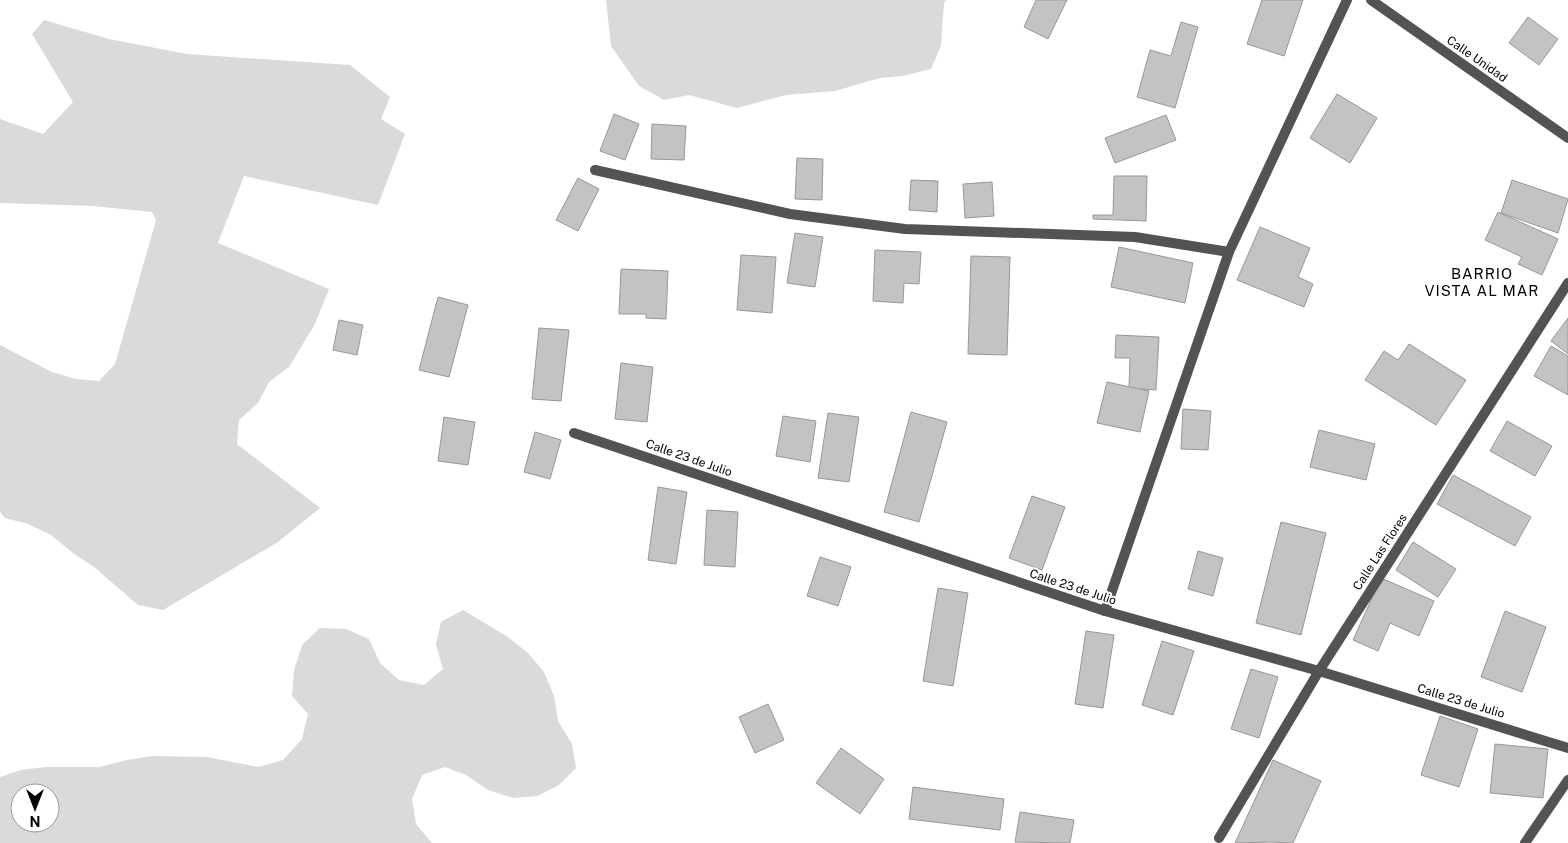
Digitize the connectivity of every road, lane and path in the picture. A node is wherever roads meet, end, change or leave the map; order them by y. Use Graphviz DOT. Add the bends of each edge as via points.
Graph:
graph roads {
  1 [pos="1347,0"];
  2 [pos="1371,0"];
  3 [pos="1568,138"];
  4 [pos="595,170"];
  5 [pos="1229,252"];
  6 [pos="1568,283"];
  7 [pos="574,433"];
  8 [pos="1105,611"];
  9 [pos="1319,670"];
  10 [pos="1568,748"];
  11 [pos="1568,780"];
  12 [pos="1219,838"];
  13 [pos="1525,843"];
  1 -- 5 [label="street"];
  2 -- 3 [label="street, Calle Unidad"];
  4 -- 5 [label="street" via="790,214 905,229 1135,238"];
  5 -- 8 [label="street"];
  6 -- 9 [label="street, Calle Las Flores"];
  7 -- 8 [label="street, Calle 23 de Julio"];
  8 -- 9 [label="street, Calle 23 de Julio"];
  9 -- 10 [label="street, Calle 23 de Julio"];
  9 -- 12 [label="street, Calle Las Flores"];
  11 -- 13 [label="street"];
}
